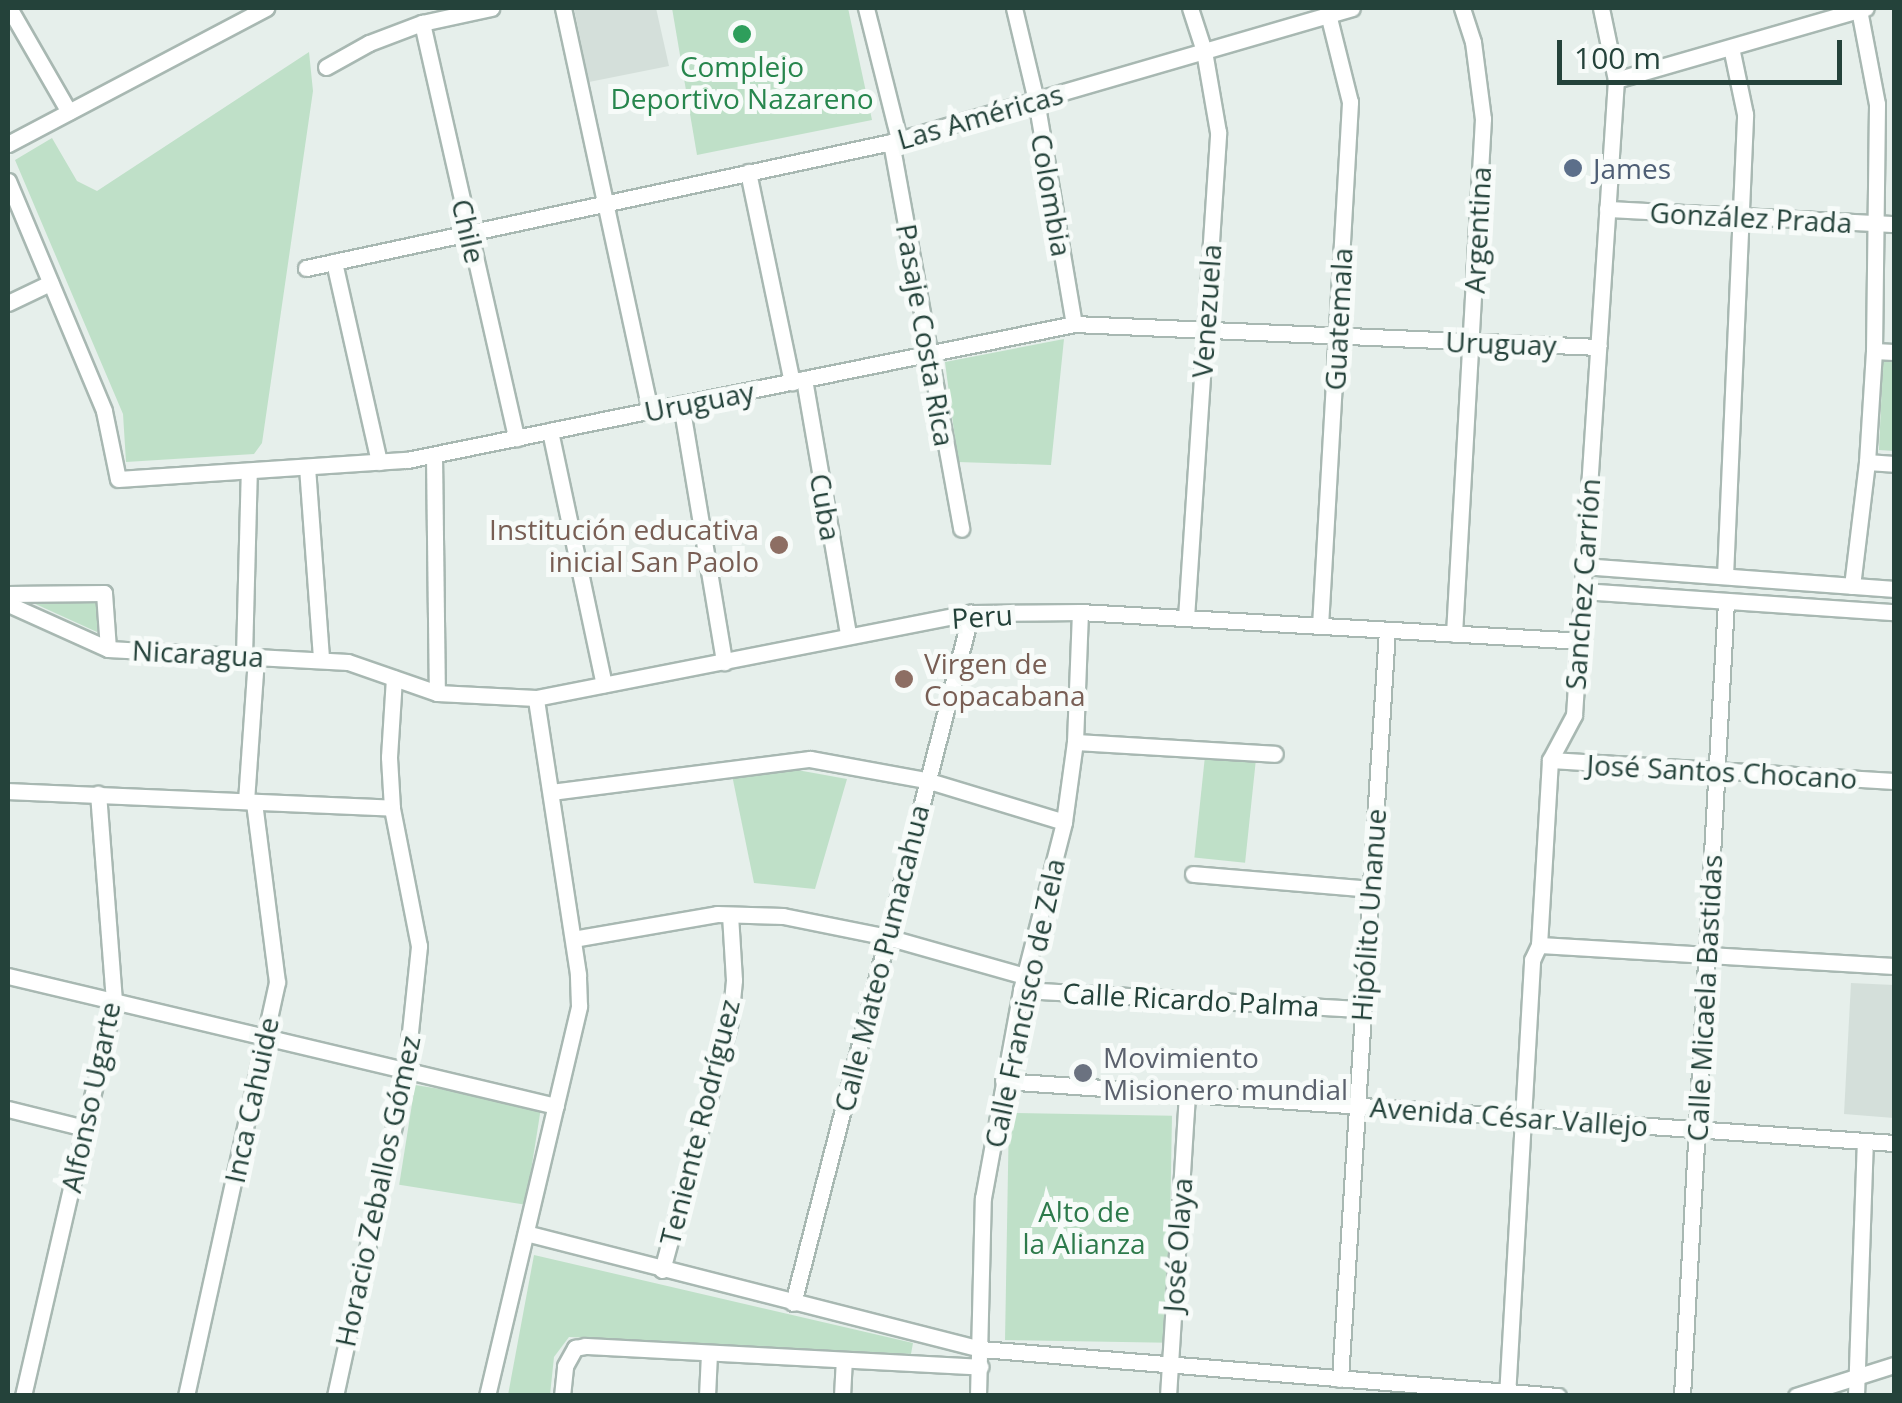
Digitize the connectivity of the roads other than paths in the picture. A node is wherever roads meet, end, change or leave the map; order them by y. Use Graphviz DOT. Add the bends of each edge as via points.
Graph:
graph roads {
  1 [pos="266,8"];
  2 [pos="491,8"];
  3 [pos="563,8"];
  4 [pos="866,8"];
  5 [pos="1014,8"];
  6 [pos="1190,8"];
  7 [pos="1352,8"];
  8 [pos="1462,8"];
  9 [pos="1600,8"];
  10 [pos="1863,8"];
  11 [pos="1840,11"];
  12 [pos="14,12"];
  13 [pos="1328,14"];
  14 [pos="422,24"];
  15 [pos="1731,47"];
  16 [pos="1204,51"];
  17 [pos="326,67"];
  18 [pos="1616,80"];
  19 [pos="1036,100"];
  20 [pos="69,112"];
  21 [pos="895,141"];
  22 [pos="8,144"];
  23 [pos="748,172"];
  24 [pos="8,182"];
  25 [pos="604,204"];
  26 [pos="1607,209"];
  27 [pos="1740,216"];
  28 [pos="1874,223"];
  29 [pos="1894,224"];
  30 [pos="469,233"];
  31 [pos="334,262"];
  32 [pos="306,268"];
  33 [pos="50,282"];
  34 [pos="8,303"];
  35 [pos="1074,324"];
  36 [pos="1205,330"];
  37 [pos="1337,336"];
  38 [pos="1470,342"];
  39 [pos="1598,347"];
  40 [pos="1874,350"];
  41 [pos="1894,352"];
  42 [pos="929,354"];
  43 [pos="798,381"];
  44 [pos="681,404"];
  45 [pos="650,411"];
  46 [pos="550,431"];
  47 [pos="516,438"];
  48 [pos="434,455"];
  49 [pos="379,462"];
  50 [pos="1867,462"];
  51 [pos="1894,464"];
  52 [pos="308,467"];
  53 [pos="249,471"];
  54 [pos="960,529"];
  55 [pos="1584,566"];
  56 [pos="1725,576"];
  57 [pos="1852,586"];
  58 [pos="1894,589"];
  59 [pos="1582,592"];
  60 [pos="8,594"];
  61 [pos="1726,601"];
  62 [pos="8,604"];
  63 [pos="1080,612"];
  64 [pos="1894,612"];
  65 [pos="971,613"];
  66 [pos="1186,618"];
  67 [pos="1320,626"];
  68 [pos="1387,630"];
  69 [pos="1454,634"];
  70 [pos="848,636"];
  71 [pos="1578,641"];
  72 [pos="108,649"];
  73 [pos="250,656"];
  74 [pos="321,659"];
  75 [pos="724,662"];
  76 [pos="394,678"];
  77 [pos="604,684"];
  78 [pos="437,693"];
  79 [pos="536,698"];
  80 [pos="1075,742"];
  81 [pos="1274,754"];
  82 [pos="1550,760"];
  83 [pos="1716,770"];
  84 [pos="926,780"];
  85 [pos="1894,781"];
  86 [pos="8,792"];
  87 [pos="551,792"];
  88 [pos="98,794"];
  89 [pos="250,802"];
  90 [pos="392,808"];
  91 [pos="1064,822"];
  92 [pos="1193,874"];
  93 [pos="1370,889"];
  94 [pos="730,915"];
  95 [pos="886,937"];
  96 [pos="573,939"];
  97 [pos="1539,945"];
  98 [pos="1706,955"];
  99 [pos="1894,966"];
  100 [pos="8,976"];
  101 [pos="1023,983"];
  102 [pos="114,1001"];
  103 [pos="1360,1009"];
  104 [pos="265,1037"];
  105 [pos="406,1070"];
  106 [pos="1003,1081"];
  107 [pos="1187,1094"];
  108 [pos="556,1106"];
  109 [pos="1355,1106"];
  110 [pos="8,1109"];
  111 [pos="1526,1117"];
  112 [pos="85,1128"];
  113 [pos="1697,1129"];
  114 [pos="1864,1141"];
  115 [pos="1894,1143"];
  116 [pos="526,1233"];
  117 [pos="662,1270"];
  118 [pos="794,1303"];
  119 [pos="982,1350"];
  120 [pos="709,1353"];
  121 [pos="844,1360"];
  122 [pos="1894,1365"];
  123 [pos="980,1367"];
  124 [pos="1170,1367"];
  125 [pos="1858,1375"];
  126 [pos="1340,1379"];
  127 [pos="1507,1394"];
  128 [pos="22,1396"];
  129 [pos="186,1396"];
  130 [pos="335,1396"];
  131 [pos="487,1396"];
  132 [pos="562,1396"];
  133 [pos="706,1396"];
  134 [pos="842,1396"];
  135 [pos="978,1396"];
  136 [pos="1168,1396"];
  137 [pos="1558,1396"];
  138 [pos="1682,1396"];
  139 [pos="1796,1396"];
  140 [pos="1856,1396"];
  1 -- 20 [label="street"];
  2 -- 14 [label="street"];
  3 -- 25 [label="street"];
  4 -- 21 [label="street, Pasaje Costa Rica"];
  5 -- 19 [label="street, Colombia"];
  6 -- 16 [label="street, Venezuela"];
  7 -- 13 [label="street, Las Américas"];
  8 -- 38 [label="street, Argentina" via="1483,119"];
  9 -- 18 [label="street, Sanchez Carrión"];
  10 -- 11 [label="street"];
  10 -- 28 [label="street" via="1878,104"];
  11 -- 15 [label="street"];
  12 -- 20 [label="street"];
  13 -- 16 [label="street, Las Américas"];
  13 -- 37 [label="street, Guatemala" via="1350,102"];
  14 -- 17 [label="street" via="369,42"];
  14 -- 30 [label="street, Chile"];
  15 -- 18 [label="street"];
  15 -- 27 [label="street" via="1745,114"];
  16 -- 19 [label="street, Las Américas"];
  16 -- 36 [label="street, Venezuela" via="1218,132"];
  18 -- 26 [label="street, Sanchez Carrión"];
  19 -- 21 [label="street, Las Américas"];
  19 -- 35 [label="street, Colombia"];
  20 -- 22 [label="street"];
  21 -- 23 [label="street, Las Américas"];
  21 -- 42 [label="street, Pasaje Costa Rica"];
  23 -- 25 [label="street, Las Américas"];
  23 -- 43 [label="street, Cuba"];
  24 -- 33 [label="street, Uruguay"];
  25 -- 30 [label="street, Las Américas"];
  25 -- 45 [label="street"];
  26 -- 27 [label="street, González Prada"];
  26 -- 39 [label="street, Sanchez Carrión"];
  27 -- 28 [label="street, González Prada"];
  27 -- 56 [label="street"];
  28 -- 29 [label="street, González Prada"];
  28 -- 40 [label="street"];
  30 -- 31 [label="street, Las Américas"];
  30 -- 47 [label="street, Chile"];
  31 -- 32 [label="street, Las Américas"];
  31 -- 49 [label="street"];
  33 -- 34 [label="street"];
  33 -- 53 [label="street, Uruguay" via="104,411 118,480"];
  35 -- 36 [label="street, Uruguay"];
  35 -- 42 [label="street, Uruguay"];
  36 -- 37 [label="street, Uruguay"];
  36 -- 66 [label="street, Venezuela"];
  37 -- 38 [label="street, Uruguay"];
  37 -- 67 [label="street, Guatemala"];
  38 -- 39 [label="street, Uruguay"];
  38 -- 69 [label="street, Argentina"];
  39 -- 55 [label="street, Sanchez Carrión"];
  40 -- 41 [label="street"];
  40 -- 50 [label="street"];
  42 -- 43 [label="street, Uruguay"];
  42 -- 54 [label="street, Pasaje Costa Rica"];
  43 -- 44 [label="street, Uruguay"];
  43 -- 70 [label="street, Cuba"];
  44 -- 45 [label="street, Uruguay"];
  44 -- 75 [label="street"];
  45 -- 46 [label="street, Uruguay"];
  46 -- 47 [label="street, Uruguay"];
  46 -- 77 [label="street"];
  47 -- 48 [label="street, Uruguay"];
  48 -- 49 [label="street, Uruguay"];
  48 -- 78 [label="street"];
  49 -- 52 [label="street, Uruguay"];
  50 -- 51 [label="street"];
  50 -- 57 [label="street"];
  52 -- 53 [label="street, Uruguay"];
  52 -- 74 [label="street"];
  53 -- 73 [label="street, Inca Cahuide"];
  55 -- 56 [label="street"];
  55 -- 59 [label="street, Sanchez Carrión"];
  56 -- 57 [label="street"];
  57 -- 58 [label="street"];
  59 -- 61 [label="street"];
  59 -- 71 [label="street, Sanchez Carrión"];
  60 -- 72 [label="street" via="104,593"];
  61 -- 64 [label="street"];
  61 -- 83 [label="street, Calle Micaela Bastidas"];
  62 -- 72 [label="street, Nicaragua"];
  63 -- 65 [label="street, Peru"];
  63 -- 66 [label="street, Peru"];
  63 -- 80 [label="street, Calle Francisco de Zela"];
  65 -- 70 [label="street, Peru"];
  65 -- 84 [label="street, Calle Mateo Pumacahua"];
  66 -- 67 [label="street, Peru"];
  67 -- 68 [label="street, Peru"];
  68 -- 69 [label="street, Peru"];
  68 -- 93 [label="street, Hipólito Unanue"];
  69 -- 71 [label="street, Peru"];
  70 -- 75 [label="street, Peru"];
  71 -- 82 [label="street, Sanchez Carrión" via="1574,714"];
  72 -- 73 [label="street, Nicaragua"];
  73 -- 74 [label="street, Nicaragua"];
  73 -- 89 [label="street, Inca Cahuide"];
  74 -- 76 [label="street, Nicaragua"];
  75 -- 77 [label="street, Peru"];
  76 -- 78 [label="street, Peru"];
  76 -- 90 [label="street, Horacio Zeballos Gómez"];
  77 -- 79 [label="street, Peru"];
  78 -- 79 [label="street, Peru"];
  79 -- 87 [label="street"];
  80 -- 81 [label="street"];
  80 -- 91 [label="street, Calle Francisco de Zela"];
  82 -- 83 [label="street, José Santos Chocano"];
  82 -- 97 [label="street, Sanchez Carrión"];
  83 -- 85 [label="street, José Santos Chocano"];
  83 -- 98 [label="street, Calle Micaela Bastidas"];
  84 -- 87 [label="street" via="810,759"];
  84 -- 91 [label="street"];
  84 -- 95 [label="street, Calle Mateo Pumacahua"];
  86 -- 88 [label="street"];
  87 -- 96 [label="street"];
  88 -- 89 [label="street"];
  88 -- 102 [label="street, Alfonso Ugarte"];
  89 -- 90 [label="street"];
  89 -- 104 [label="street, Inca Cahuide" via="277,982"];
  90 -- 105 [label="street, Horacio Zeballos Gómez" via="419,946"];
  91 -- 101 [label="street, Calle Francisco de Zela"];
  92 -- 93 [label="street"];
  93 -- 103 [label="street, Hipólito Unanue"];
  94 -- 95 [label="street, Calle Ricardo Palma" via="783,916"];
  94 -- 96 [label="street, Calle Ricardo Palma"];
  94 -- 117 [label="street, Teniente Rodríguez" via="730,1021"];
  95 -- 101 [label="street, Calle Ricardo Palma"];
  95 -- 118 [label="street, Calle Mateo Pumacahua"];
  96 -- 108 [label="street" via="579,1006"];
  97 -- 98 [label="street"];
  97 -- 111 [label="street, Sanchez Carrión" via="1532,960"];
  98 -- 99 [label="street"];
  98 -- 113 [label="street, Calle Micaela Bastidas"];
  100 -- 102 [label="street"];
  101 -- 103 [label="street, Calle Ricardo Palma"];
  101 -- 106 [label="street, Calle Francisco de Zela"];
  102 -- 104 [label="street"];
  102 -- 112 [label="street, Alfonso Ugarte"];
  103 -- 109 [label="street, Hipólito Unanue"];
  104 -- 105 [label="street"];
  104 -- 129 [label="street, Inca Cahuide"];
  105 -- 108 [label="street"];
  105 -- 130 [label="street, Horacio Zeballos Gómez"];
  106 -- 107 [label="street, Avenida César Vallejo"];
  106 -- 119 [label="street, Calle Francisco de Zela" via="983,1198"];
  107 -- 109 [label="street, Avenida César Vallejo"];
  107 -- 124 [label="street, José Olaya"];
  108 -- 116 [label="street"];
  109 -- 111 [label="street, Avenida César Vallejo"];
  109 -- 126 [label="street, Hipólito Unanue"];
  110 -- 112 [label="street"];
  111 -- 113 [label="street, Avenida César Vallejo"];
  111 -- 127 [label="street, Sanchez Carrión"];
  112 -- 128 [label="street, Alfonso Ugarte"];
  113 -- 114 [label="street, Avenida César Vallejo"];
  113 -- 138 [label="street, Calle Micaela Bastidas"];
  114 -- 115 [label="street, Avenida César Vallejo"];
  114 -- 125 [label="street"];
  116 -- 117 [label="street"];
  116 -- 131 [label="street"];
  117 -- 118 [label="street"];
  118 -- 119 [label="street"];
  119 -- 123 [label="street, Calle Francisco de Zela"];
  119 -- 124 [label="street"];
  120 -- 121 [label="street"];
  120 -- 132 [label="street" via="575,1348"];
  120 -- 133 [label="street"];
  121 -- 123 [label="street"];
  121 -- 134 [label="street"];
  122 -- 125 [label="street"];
  123 -- 135 [label="street, Calle Francisco de Zela"];
  124 -- 126 [label="street"];
  124 -- 136 [label="street, José Olaya"];
  125 -- 139 [label="street"];
  125 -- 140 [label="street"];
  126 -- 127 [label="street"];
  127 -- 137 [label="street"];
}
